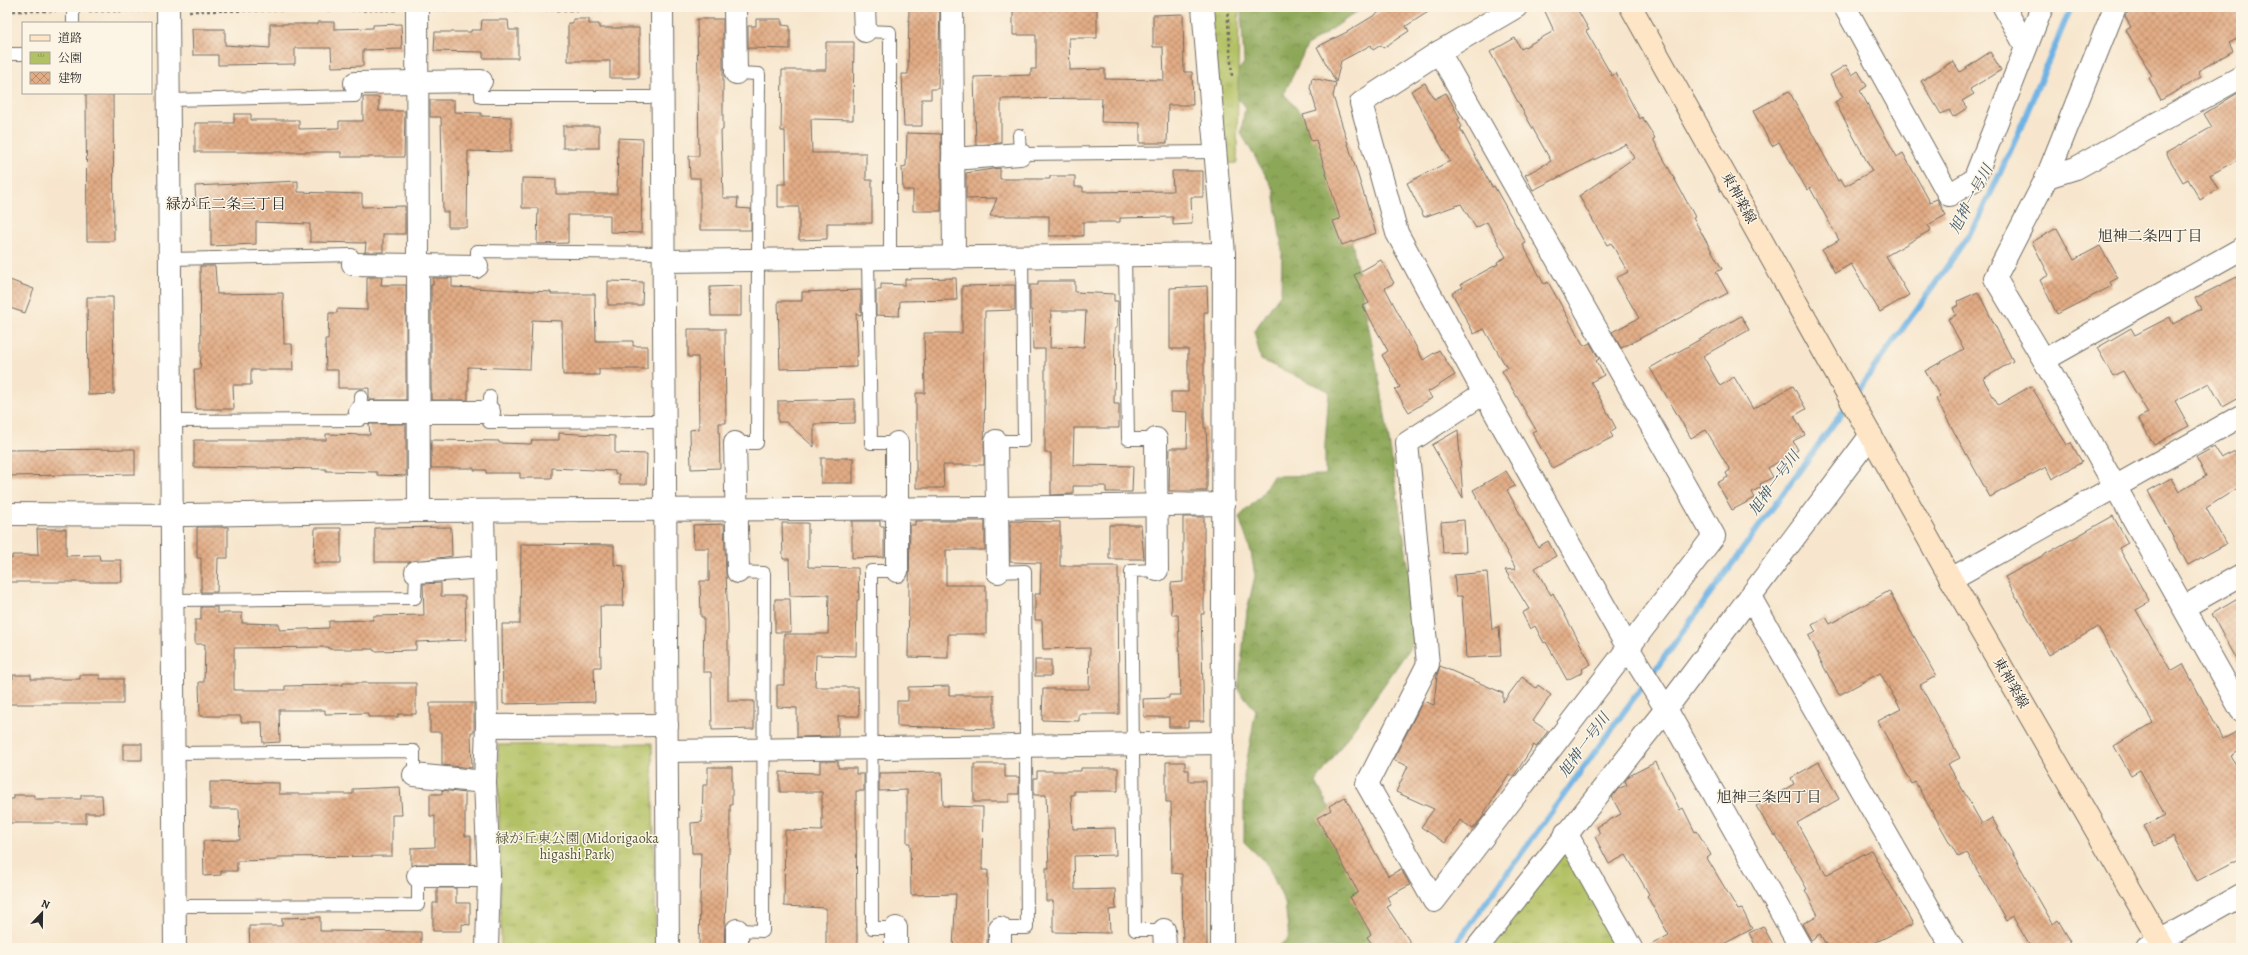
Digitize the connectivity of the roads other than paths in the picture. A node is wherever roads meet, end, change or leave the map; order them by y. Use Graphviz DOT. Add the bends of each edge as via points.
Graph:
graph roads {
  1 [pos="734,7"];
  2 [pos="864,7"];
  3 [pos="952,7"];
  4 [pos="1203,7"];
  5 [pos="1516,7"];
  6 [pos="1631,7"];
  7 [pos="1845,7"];
  8 [pos="2004,7"];
  9 [pos="2042,7"];
  10 [pos="2115,7"];
  11 [pos="168,9"];
  12 [pos="662,9"];
  13 [pos="417,10"];
  14 [pos="865,31"];
  15 [pos="2026,47"];
  16 [pos="1439,52"];
  17 [pos="7,54"];
  18 [pos="22,54"];
  19 [pos="736,73"];
  20 [pos="2241,77"];
  21 [pos="481,81"];
  22 [pos="417,82"];
  23 [pos="355,83"];
  24 [pos="663,98"];
  25 [pos="169,100"];
  26 [pos="1020,144"];
  27 [pos="1217,152"];
  28 [pos="953,159"];
  29 [pos="2047,177"];
  30 [pos="2241,249"];
  31 [pos="1224,254"];
  32 [pos="1125,255"];
  33 [pos="664,257"];
  34 [pos="1022,257"];
  35 [pos="890,258"];
  36 [pos="954,258"];
  37 [pos="170,259"];
  38 [pos="868,259"];
  39 [pos="758,260"];
  40 [pos="418,264"];
  41 [pos="353,269"];
  42 [pos="477,271"];
  43 [pos="2044,360"];
  44 [pos="1484,393"];
  45 [pos="360,404"];
  46 [pos="490,405"];
  47 [pos="419,413"];
  48 [pos="2241,416"];
  49 [pos="171,421"];
  50 [pos="665,421"];
  51 [pos="1871,435"];
  52 [pos="1156,439"];
  53 [pos="996,441"];
  54 [pos="735,442"];
  55 [pos="897,443"];
  56 [pos="2114,486"];
  57 [pos="1224,504"];
  58 [pos="1157,505"];
  59 [pos="897,508"];
  60 [pos="997,508"];
  61 [pos="736,509"];
  62 [pos="665,510"];
  63 [pos="419,511"];
  64 [pos="483,511"];
  65 [pos="7,514"];
  66 [pos="172,514"];
  67 [pos="484,567"];
  68 [pos="1157,570"];
  69 [pos="416,572"];
  70 [pos="738,572"];
  71 [pos="897,572"];
  72 [pos="998,572"];
  73 [pos="2241,575"];
  74 [pos="1951,579"];
  75 [pos="1750,597"];
  76 [pos="173,600"];
  77 [pos="2184,607"];
  78 [pos="1632,655"];
  79 [pos="1666,709"];
  80 [pos="2241,710"];
  81 [pos="666,725"];
  82 [pos="487,726"];
  83 [pos="1223,742"];
  84 [pos="1133,744"];
  85 [pos="1026,745"];
  86 [pos="871,748"];
  87 [pos="764,750"];
  88 [pos="667,751"];
  89 [pos="174,752"];
  90 [pos="414,775"];
  91 [pos="485,782"];
  92 [pos="1566,832"];
  93 [pos="418,876"];
  94 [pos="489,876"];
  95 [pos="2241,895"];
  96 [pos="175,906"];
  97 [pos="896,938"];
  98 [pos="1000,938"];
  99 [pos="737,939"];
  100 [pos="1164,939"];
  101 [pos="2157,945"];
  102 [pos="175,948"];
  103 [pos="487,948"];
  104 [pos="668,948"];
  105 [pos="1222,948"];
  106 [pos="1477,948"];
  107 [pos="1631,948"];
  108 [pos="1801,948"];
  109 [pos="1952,948"];
  1 -- 19 [label="street"];
  2 -- 14 [label="street"];
  3 -- 28 [label="street"];
  4 -- 27 [label="street"];
  5 -- 16 [label="street"];
  6 -- 51 [label="main road, 東神楽線"];
  7 -- 15 [label="street" via="1949,195 1974,180"];
  8 -- 15 [label="street"];
  9 -- 15 [label="street"];
  10 -- 29 [label="street"];
  11 -- 25 [label="street"];
  12 -- 24 [label="street"];
  13 -- 22 [label="street"];
  14 -- 35 [label="lane" via="890,32"];
  16 -- 44 [label="street" via="1361,102 1397,232"];
  16 -- 78 [label="street" via="1714,536"];
  17 -- 18 [label="lane"];
  19 -- 39 [label="lane" via="759,74"];
  20 -- 29 [label="street" via="2076,168"];
  21 -- 22 [label="street"];
  21 -- 24 [label="lane" via="481,97"];
  22 -- 23 [label="street"];
  22 -- 40 [label="street"];
  23 -- 25 [label="lane" via="355,96"];
  24 -- 33 [label="street"];
  25 -- 37 [label="street"];
  26 -- 27 [label="lane"];
  26 -- 28 [label="street"];
  27 -- 31 [label="street"];
  28 -- 36 [label="street"];
  29 -- 43 [label="street" via="1995,278"];
  30 -- 43 [label="street"];
  31 -- 32 [label="street"];
  31 -- 57 [label="street"];
  32 -- 34 [label="street"];
  32 -- 52 [label="lane" via="1128,439"];
  33 -- 39 [label="street"];
  33 -- 42 [label="lane" via="477,251"];
  33 -- 50 [label="street"];
  34 -- 36 [label="street"];
  34 -- 53 [label="lane" via="1024,441"];
  35 -- 36 [label="street"];
  35 -- 38 [label="street"];
  37 -- 41 [label="lane" via="352,255"];
  37 -- 49 [label="street"];
  38 -- 39 [label="street"];
  38 -- 55 [label="lane" via="870,443"];
  39 -- 54 [label="lane" via="757,443"];
  40 -- 41 [label="street"];
  40 -- 42 [label="street"];
  40 -- 47 [label="street"];
  43 -- 56 [label="street"];
  44 -- 78 [label="street"];
  44 -- 78 [label="street" via="1407,443 1428,664 1367,784 1434,901"];
  45 -- 47 [label="street"];
  45 -- 49 [label="lane" via="360,420"];
  46 -- 47 [label="street"];
  46 -- 50 [label="lane" via="489,422"];
  47 -- 63 [label="street"];
  48 -- 56 [label="street"];
  49 -- 66 [label="street"];
  50 -- 62 [label="street"];
  51 -- 74 [label="main road, 東神楽線"];
  51 -- 75 [label="street"];
  52 -- 58 [label="street"];
  53 -- 60 [label="street"];
  54 -- 61 [label="street"];
  55 -- 59 [label="street"];
  56 -- 74 [label="street"];
  56 -- 77 [label="street"];
  57 -- 58 [label="street"];
  57 -- 83 [label="street"];
  58 -- 60 [label="street"];
  58 -- 68 [label="street"];
  59 -- 60 [label="street"];
  59 -- 61 [label="street"];
  59 -- 71 [label="street"];
  60 -- 72 [label="street"];
  61 -- 62 [label="street"];
  61 -- 70 [label="street"];
  62 -- 64 [label="street"];
  62 -- 81 [label="street"];
  63 -- 64 [label="street"];
  63 -- 66 [label="street"];
  64 -- 67 [label="street"];
  65 -- 66 [label="street"];
  66 -- 76 [label="street"];
  67 -- 69 [label="street"];
  67 -- 82 [label="street"];
  68 -- 84 [label="lane" via="1131,571"];
  69 -- 76 [label="lane" via="416,598"];
  70 -- 87 [label="lane" via="764,573"];
  71 -- 86 [label="lane" via="871,571"];
  72 -- 85 [label="lane" via="1025,571"];
  73 -- 77 [label="street"];
  74 -- 101 [label="main road, 東神楽線"];
  75 -- 79 [label="street"];
  75 -- 109 [label="street"];
  76 -- 89 [label="street"];
  77 -- 80 [label="street"];
  78 -- 79 [label="street"];
  79 -- 92 [label="street"];
  79 -- 108 [label="street"];
  81 -- 82 [label="street"];
  81 -- 88 [label="street"];
  82 -- 91 [label="street"];
  83 -- 84 [label="street"];
  83 -- 105 [label="street"];
  84 -- 85 [label="street"];
  84 -- 100 [label="lane" via="1135,930"];
  85 -- 86 [label="street"];
  85 -- 98 [label="lane" via="1027,928"];
  86 -- 87 [label="street"];
  86 -- 97 [label="lane" via="872,928"];
  87 -- 88 [label="street"];
  87 -- 99 [label="lane" via="763,931"];
  88 -- 104 [label="street"];
  89 -- 90 [label="lane" via="414,751"];
  89 -- 96 [label="street"];
  90 -- 91 [label="street"];
  91 -- 94 [label="street"];
  92 -- 106 [label="street"];
  92 -- 107 [label="street"];
  93 -- 94 [label="street"];
  93 -- 96 [label="lane" via="418,905"];
  94 -- 103 [label="street"];
  95 -- 101 [label="street"];
  96 -- 102 [label="street"];
}
